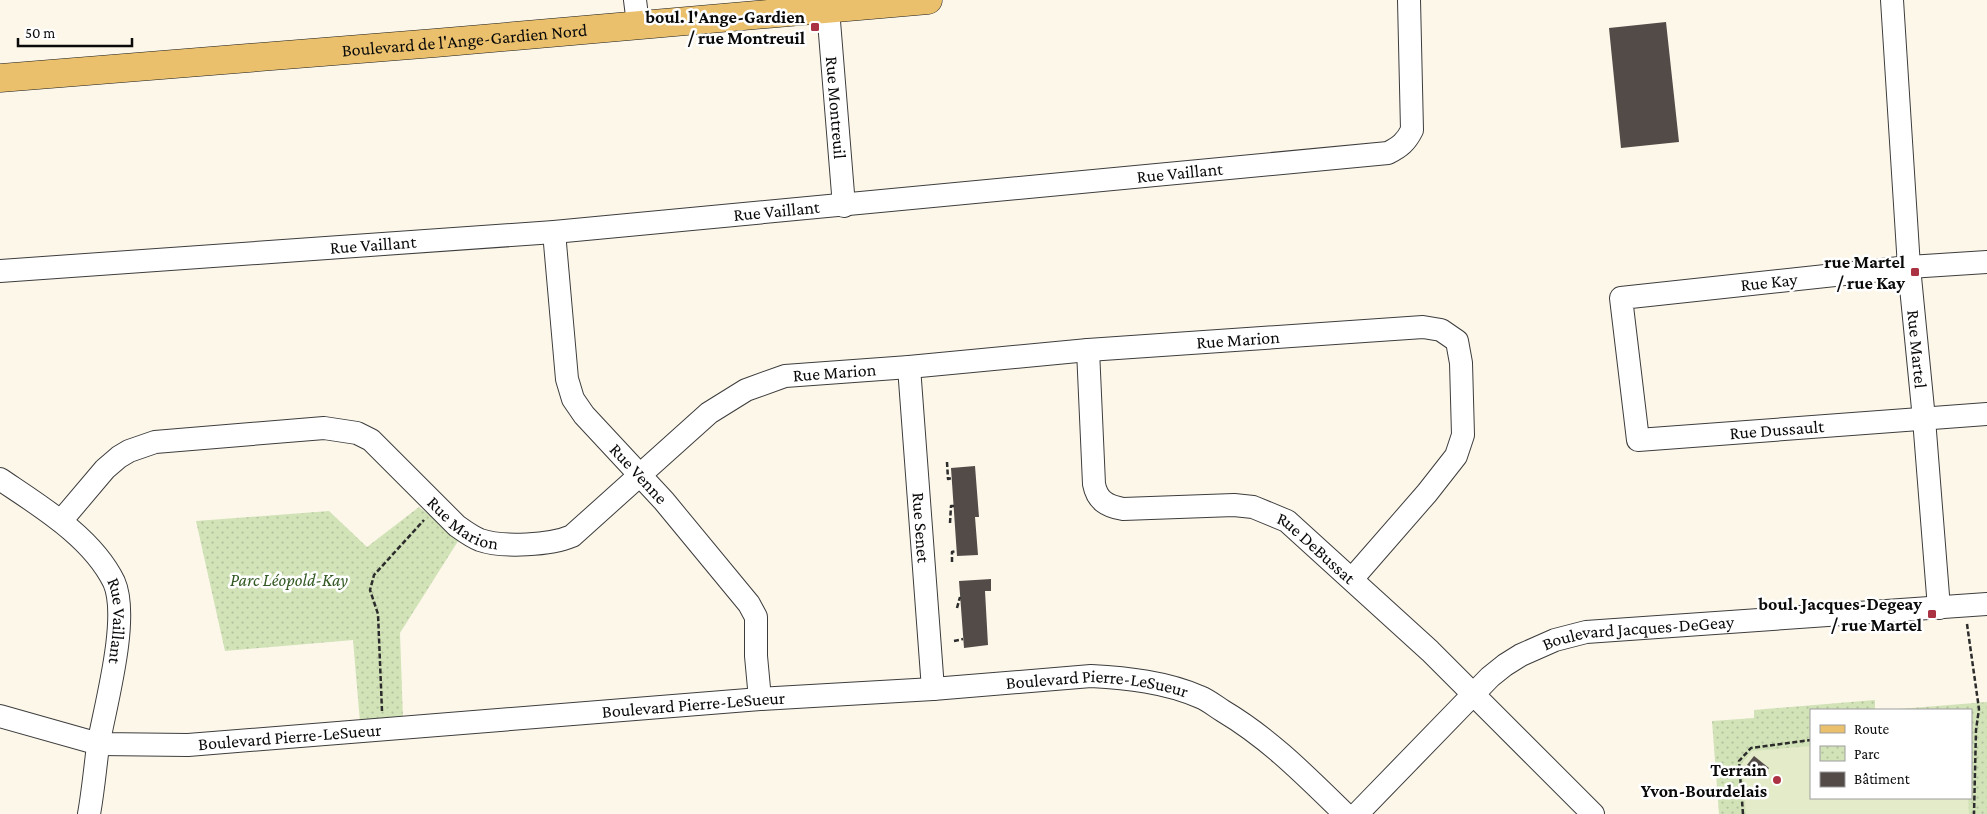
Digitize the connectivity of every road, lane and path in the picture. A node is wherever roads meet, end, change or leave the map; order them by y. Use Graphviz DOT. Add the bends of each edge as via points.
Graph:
graph roads {
  1 [pos="928,0"];
  2 [pos="1409,0"];
  3 [pos="1892,0"];
  4 [pos="828,9"];
  5 [pos="636,12"];
  6 [pos="0,78"];
  7 [pos="844,206"];
  8 [pos="554,232"];
  9 [pos="1987,262"];
  10 [pos="1909,268"];
  11 [pos="0,271"];
  12 [pos="1088,350"];
  13 [pos="909,367"];
  14 [pos="1630,369"];
  15 [pos="1987,414"];
  16 [pos="1924,419"];
  17 [pos="946,462"];
  18 [pos="641,476"];
  19 [pos="952,478"];
  20 [pos="0,479"];
  21 [pos="437,506"];
  22 [pos="954,506"];
  23 [pos="61,521"];
  24 [pos="950,523"];
  25 [pos="956,551"];
  26 [pos="952,562"];
  27 [pos="1352,579"];
  28 [pos="960,598"];
  29 [pos="1987,604"];
  30 [pos="957,608"];
  31 [pos="1939,608"];
  32 [pos="1966,616"];
  33 [pos="963,639"];
  34 [pos="954,641"];
  35 [pos="933,689"];
  36 [pos="1475,694"];
  37 [pos="760,700"];
  38 [pos="0,716"];
  39 [pos="383,729"];
  40 [pos="1972,730"];
  41 [pos="1976,730"];
  42 [pos="1810,740"];
  43 [pos="99,744"];
  44 [pos="89,814"];
  45 [pos="1345,814"];
  46 [pos="1357,814"];
  47 [pos="1593,814"];
  48 [pos="1742,814"];
  49 [pos="1974,814"];
  1 -- 4 [label="main road, Boulevard de l'Ange-Gardien Nord"];
  2 -- 7 [label="street, Rue Vaillant" via="1412,130 1400,147 1388,153"];
  3 -- 10 [label="street, Rue Martel"];
  4 -- 5 [label="main road, Boulevard de l'Ange-Gardien Nord"];
  4 -- 7 [label="street, Rue Montreuil"];
  5 -- 6 [label="main road, Boulevard de l'Ange-Gardien Nord" via="435,43"];
  7 -- 8 [label="street, Rue Vaillant"];
  8 -- 11 [label="street, Rue Vaillant"];
  8 -- 18 [label="street, Rue Venne" via="567,380 573,399"];
  9 -- 10 [label="street, Rue Kay"];
  10 -- 14 [label="street, Rue Kay" via="1622,298"];
  10 -- 16 [label="street, Rue Martel"];
  12 -- 13 [label="street, Rue Marion"];
  12 -- 27 [label="street, Rue DeBussat" via="1094,484 1102,502 1112,508 1123,509 1254,507 1287,521"];
  12 -- 27 [label="street, Rue Marion" via="1423,327 1441,330 1456,342 1461,363 1463,435 1456,456"];
  13 -- 18 [label="street, Rue Marion" via="785,376 763,383 746,390 710,414"];
  13 -- 35 [label="street, Rue Senet"];
  14 -- 16 [label="street, Rue Dussault" via="1638,440"];
  15 -- 16 [label="street, Rue Dussault"];
  16 -- 31 [label="street, Rue Martel"];
  17 -- 19 [label="path" via="948,479"];
  18 -- 21 [label="street, Rue Marion" via="572,536 554,542 508,544 480,540 457,526"];
  18 -- 37 [label="street, Rue Venne" via="749,604 756,617"];
  20 -- 23 [label="street, Rue Vaillant"];
  21 -- 23 [label="street, Rue Marion" via="371,440 358,434 324,428 155,442 129,451 105,469"];
  21 -- 39 [label="path" via="374,575 370,590 378,614"];
  22 -- 24 [label="path" via="951,506"];
  23 -- 43 [label="street, Rue Vaillant" via="97,556 114,582 120,601 112,680"];
  25 -- 26 [label="path" via="952,552"];
  27 -- 36 [label="street, Rue DeBussat"];
  28 -- 30 [label="path"];
  29 -- 31 [label="street, Boulevard Jacques-DeGeay"];
  31 -- 36 [label="street, Boulevard Jacques-DeGeay" via="1586,632 1555,640 1521,655 1490,678"];
  32 -- 41 [label="path" via="1978,709"];
  33 -- 34 [label="path"];
  35 -- 37 [label="street, Boulevard Pierre-LeSueur"];
  35 -- 45 [label="street, Boulevard Pierre-LeSueur" via="1091,676 1154,682 1200,697 1241,722 1275,747"];
  36 -- 46 [label="street, Boulevard Jacques-DeGeay"];
  36 -- 47 [label="street, Rue DeBussat"];
  37 -- 39 [label="street, Boulevard Pierre-LeSueur"];
  38 -- 43 [label="street, Boulevard Pierre-LeSueur"];
  39 -- 43 [label="street, Boulevard Pierre-LeSueur" via="188,745"];
  40 -- 41 [label="path"];
  41 -- 49 [label="path"];
  42 -- 48 [label="path" via="1750,748 1739,761"];
  43 -- 44 [label="street, Rue Vaillant"];
}
